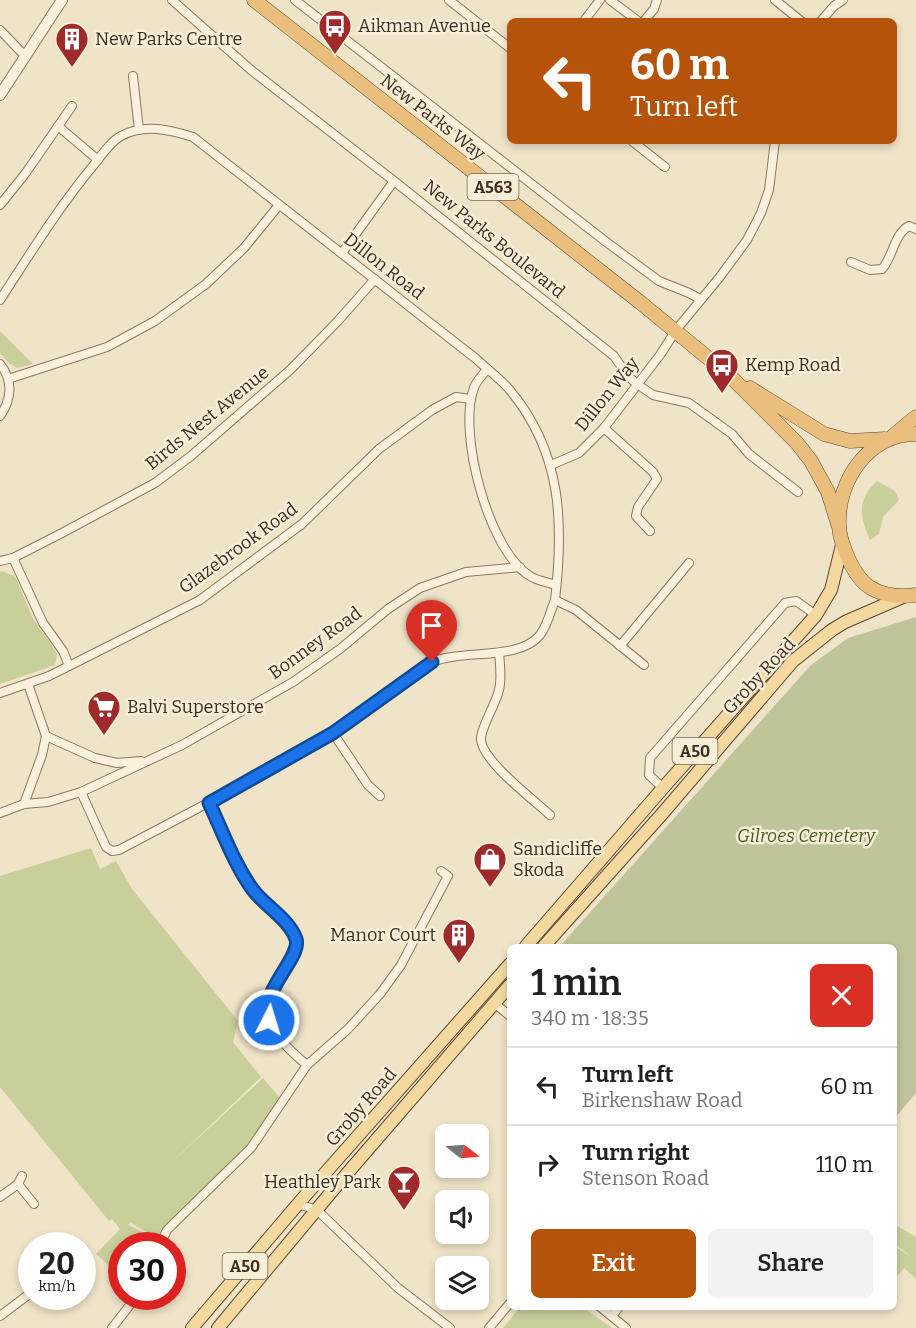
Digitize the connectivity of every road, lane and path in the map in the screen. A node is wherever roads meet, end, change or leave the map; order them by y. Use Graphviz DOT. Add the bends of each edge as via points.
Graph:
graph roads {
  1 [pos="62,0"];
  2 [pos="172,0"];
  3 [pos="254,0"];
  4 [pos="295,0"];
  5 [pos="449,0"];
  6 [pos="600,0"];
  7 [pos="610,0"];
  8 [pos="657,0"];
  9 [pos="775,0"];
  10 [pos="843,0"];
  11 [pos="586,18"];
  12 [pos="634,18"];
  13 [pos="646,18"];
  14 [pos="797,18"];
  15 [pos="824,18"];
  16 [pos="0,30"];
  17 [pos="507,46"];
  18 [pos="26,57"];
  19 [pos="133,76"];
  20 [pos="0,95"];
  21 [pos="72,106"];
  22 [pos="58,126"];
  23 [pos="139,130"];
  24 [pos="636,144"];
  25 [pos="775,144"];
  26 [pos="98,160"];
  27 [pos="665,167"];
  28 [pos="394,181"];
  29 [pos="0,205"];
  30 [pos="279,205"];
  31 [pos="916,229"];
  32 [pos="342,253"];
  33 [pos="851,262"];
  34 [pos="375,279"];
  35 [pos="4,286"];
  36 [pos="700,299"];
  37 [pos="0,300"];
  38 [pos="676,330"];
  39 [pos="0,364"];
  40 [pos="487,369"];
  41 [pos="730,376"];
  42 [pos="8,379"];
  43 [pos="637,384"];
  44 [pos="471,399"];
  45 [pos="0,416"];
  46 [pos="916,417"];
  47 [pos="604,428"];
  48 [pos="916,434"];
  49 [pos="889,438"];
  50 [pos="551,465"];
  51 [pos="798,492"];
  52 [pos="838,524"];
  53 [pos="650,531"];
  54 [pos="842,545"];
  55 [pos="13,558"];
  56 [pos="0,561"];
  57 [pos="689,563"];
  58 [pos="520,567"];
  59 [pos="556,585"];
  60 [pos="910,596"];
  61 [pos="555,600"];
  62 [pos="816,615"];
  63 [pos="620,646"];
  64 [pos="499,653"];
  65 [pos="644,665"];
  66 [pos="69,666"];
  67 [pos="28,684"];
  68 [pos="0,693"];
  69 [pos="333,733"];
  70 [pos="46,736"];
  71 [pos="148,761"];
  72 [pos="663,788"];
  73 [pos="81,792"];
  74 [pos="380,796"];
  75 [pos="209,803"];
  76 [pos="24,804"];
  77 [pos="0,813"];
  78 [pos="550,815"];
  79 [pos="441,872"];
  80 [pos="528,944"];
  81 [pos="546,944"];
  82 [pos="507,967"];
  83 [pos="507,989"];
  84 [pos="494,1003"];
  85 [pos="507,1014"];
  86 [pos="307,1065"];
  87 [pos="0,1197"];
  88 [pos="34,1204"];
  89 [pos="298,1204"];
  90 [pos="317,1210"];
  91 [pos="166,1232"];
  92 [pos="18,1302"];
  93 [pos="507,1307"];
  94 [pos="126,1310"];
  95 [pos="604,1310"];
  96 [pos="617,1310"];
  97 [pos="0,1316"];
  98 [pos="612,1316"];
  99 [pos="112,1328"];
  100 [pos="192,1328"];
  101 [pos="218,1328"];
  102 [pos="450,1328"];
  103 [pos="489,1328"];
  104 [pos="626,1328"];
  1 -- 18 [label="street"];
  2 -- 28 [label="street, New Parks Boulevard" via="251,70"];
  3 -- 38 [label="highway, New Parks Way / A563"];
  4 -- 36 [label="street" via="623,255 659,281"];
  5 -- 17 [label="street"];
  6 -- 11 [label="street"];
  7 -- 12 [label="street"];
  8 -- 13 [label="street"];
  9 -- 14 [label="street"];
  10 -- 15 [label="street"];
  16 -- 18 [label="street"];
  18 -- 20 [label="street"];
  19 -- 23 [label="street"];
  21 -- 22 [label="street"];
  22 -- 26 [label="street"];
  22 -- 29 [label="street"];
  23 -- 26 [label="street, Dillon Road" via="121,136"];
  23 -- 30 [label="street, Dillon Road" via="157,128 194,137"];
  24 -- 27 [label="street"];
  25 -- 36 [label="street" via="769,190 747,240"];
  26 -- 35 [label="street, Dillon Road"];
  28 -- 32 [label="street"];
  28 -- 43 [label="street, New Parks Boulevard" via="614,356"];
  30 -- 32 [label="street, Dillon Road"];
  30 -- 42 [label="street" via="244,248 206,284 155,321 107,346"];
  31 -- 33 [label="street" via="902,229 882,269 870,270"];
  32 -- 34 [label="street, Dillon Road"];
  34 -- 40 [label="street, Dillon Road"];
  34 -- 55 [label="street, Birds Nest Avenue" via="290,370 191,456 155,483"];
  35 -- 37 [label="street, Dillon Road"];
  36 -- 38 [label="street"];
  38 -- 41 [label="highway, New Parks Way / A563"];
  38 -- 43 [label="street, Dillon Way"];
  39 -- 42 [label="street"];
  40 -- 44 [label="street"];
  40 -- 50 [label="street, Dillon Road" via="509,389 538,431"];
  41 -- 49 [label="highway, New Parks Way / A563" via="824,434 850,441"];
  41 -- 52 [label="highway, New Parks Way / A563" via="812,461"];
  42 -- 45 [label="street" via="9,398"];
  43 -- 47 [label="street, Dillon Way"];
  43 -- 51 [label="street, New Parks Boulevard" via="653,394 689,403 732,434 749,454"];
  44 -- 58 [label="street" via="469,442 476,478 495,527 511,559"];
  44 -- 66 [label="street, Glazebrook Road" via="456,397 432,410 379,449 302,524 200,600"];
  46 -- 49 [label="highway, A50"];
  47 -- 50 [label="street, Dillon Way" via="579,453"];
  47 -- 53 [label="street" via="657,479 636,516"];
  48 -- 49 [label="highway, New Parks Way"];
  49 -- 52 [label="highway, A50" via="869,451 850,476"];
  50 -- 59 [label="street, Dillon Road" via="558,501"];
  52 -- 54 [label="highway, A50"];
  54 -- 60 [label="highway, A50" via="859,577 871,588"];
  54 -- 62 [label="main road, Groby Road / A50" via="831,590"];
  55 -- 56 [label="street, Birds Nest Avenue"];
  55 -- 66 [label="street" via="39,617"];
  57 -- 63 [label="street"];
  58 -- 59 [label="street" via="529,576"];
  58 -- 71 [label="street, Bonney Road" via="466,572 420,588 293,682 193,740"];
  59 -- 61 [label="street, Dillon Road"];
  60 -- 81 [label="main road, Groby Road / A50" via="845,621 793,661"];
  61 -- 63 [label="street" via="576,610"];
  61 -- 64 [label="street, Dillon Road" via="540,635 523,646"];
  62 -- 72 [label="main road, Groby Road / A50"];
  62 -- 72 [label="street, Groby Road" via="796,601 785,603 650,758 649,775"];
  63 -- 65 [label="street"];
  64 -- 69 [label="street, Dillon Road" via="458,654 432,662"];
  64 -- 78 [label="street" via="499,690 483,731 483,748 493,764"];
  66 -- 67 [label="street, Glazebrook Road"];
  67 -- 68 [label="street, Glazebrook Road"];
  67 -- 70 [label="street"];
  69 -- 74 [label="street" via="368,785"];
  69 -- 75 [label="street, Dillon Road"];
  70 -- 71 [label="street" via="95,758 117,763"];
  70 -- 76 [label="street"];
  71 -- 73 [label="street, Bonney Road"];
  72 -- 80 [label="main road, Groby Road / A50"];
  73 -- 75 [label="street, Dillon Road" via="106,847 115,851"];
  73 -- 76 [label="street, Bonney Road"];
  75 -- 86 [label="street" via="245,878 296,939 293,953 271,993 267,1015 278,1035"];
  76 -- 77 [label="street, Bonney Road"];
  79 -- 86 [label="street" via="448,876 400,966 348,1029"];
  82 -- 89 [label="main road, Groby Road / A50"];
  83 -- 84 [label="main road, Groby Road / A50"];
  84 -- 85 [label="street"];
  84 -- 90 [label="main road, Groby Road / A50"];
  86 -- 91 [label="street" via="253,1146"];
  87 -- 88 [label="street" via="20,1180"];
  89 -- 90 [label="street"];
  89 -- 100 [label="main road, Groby Road / A50"];
  90 -- 101 [label="main road, Groby Road / A50"];
  90 -- 102 [label="street" via="398,1288"];
  92 -- 97 [label="street"];
  93 -- 103 [label="street"];
  94 -- 99 [label="street"];
  95 -- 98 [label="street"];
  96 -- 98 [label="street"];
  98 -- 104 [label="street"];
}
